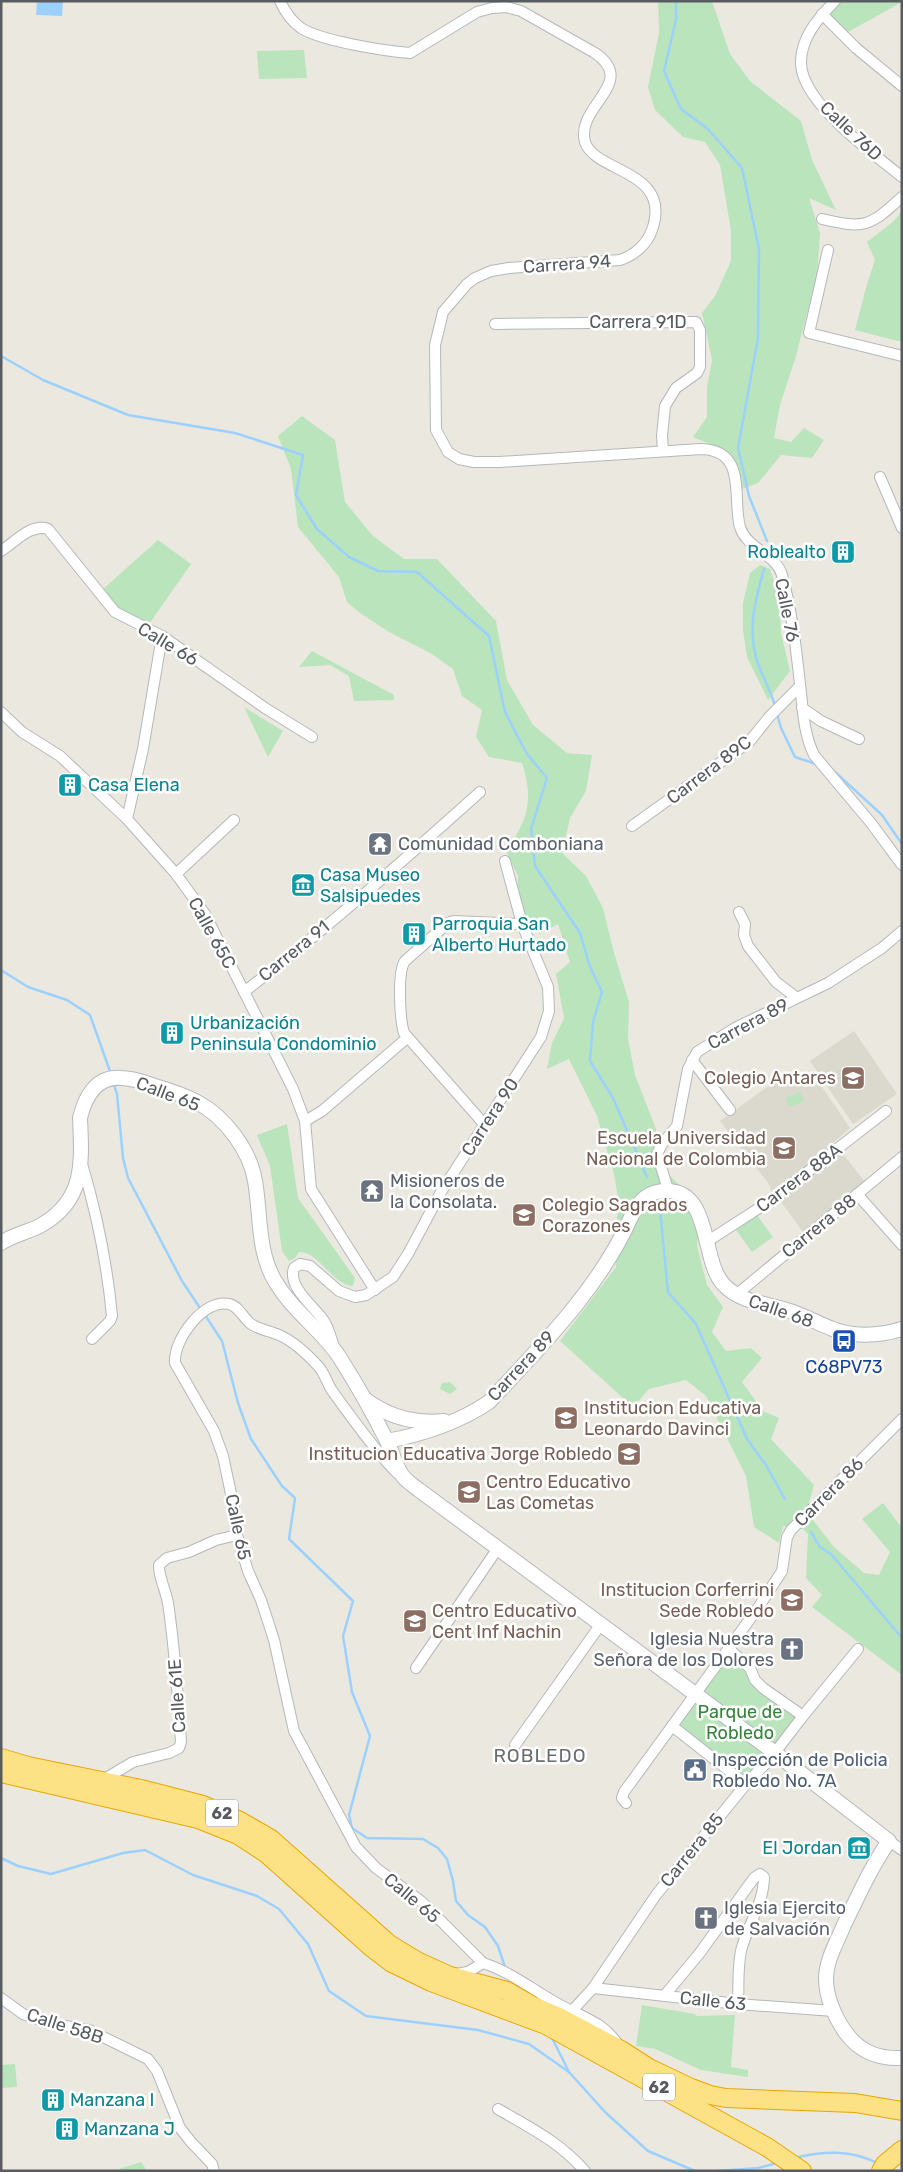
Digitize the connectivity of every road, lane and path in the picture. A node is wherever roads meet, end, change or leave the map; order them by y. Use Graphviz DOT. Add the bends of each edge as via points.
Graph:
graph roads {
  1 [pos="280,1"];
  2 [pos="835,1"];
  3 [pos="822,14"];
  4 [pos="902,86"];
  5 [pos="902,177"];
  6 [pos="902,197"];
  7 [pos="822,219"];
  8 [pos="828,250"];
  9 [pos="495,324"];
  10 [pos="902,356"];
  11 [pos="663,450"];
  12 [pos="880,477"];
  13 [pos="902,528"];
  14 [pos="1,552"];
  15 [pos="162,636"];
  16 [pos="800,686"];
  17 [pos="802,708"];
  18 [pos="1,712"];
  19 [pos="312,737"];
  20 [pos="858,739"];
  21 [pos="480,792"];
  22 [pos="127,820"];
  23 [pos="234,820"];
  24 [pos="632,826"];
  25 [pos="505,861"];
  26 [pos="902,866"];
  27 [pos="176,874"];
  28 [pos="739,912"];
  29 [pos="522,924"];
  30 [pos="902,931"];
  31 [pos="244,992"];
  32 [pos="796,998"];
  33 [pos="407,1038"];
  34 [pos="692,1060"];
  35 [pos="730,1110"];
  36 [pos="886,1111"];
  37 [pos="305,1121"];
  38 [pos="484,1124"];
  39 [pos="80,1157"];
  40 [pos="902,1157"];
  41 [pos="662,1191"];
  42 [pos="857,1194"];
  43 [pos="708,1241"];
  44 [pos="1,1243"];
  45 [pos="902,1245"];
  46 [pos="375,1290"];
  47 [pos="736,1295"];
  48 [pos="902,1329"];
  49 [pos="92,1339"];
  50 [pos="335,1351"];
  51 [pos="363,1398"];
  52 [pos="462,1418"];
  53 [pos="902,1418"];
  54 [pos="387,1441"];
  55 [pos="402,1476"];
  56 [pos="237,1535"];
  57 [pos="498,1548"];
  58 [pos="601,1624"];
  59 [pos="729,1649"];
  60 [pos="858,1649"];
  61 [pos="416,1668"];
  62 [pos="695,1694"];
  63 [pos="803,1716"];
  64 [pos="672,1726"];
  65 [pos="515,1745"];
  66 [pos="775,1753"];
  67 [pos="1,1758"];
  68 [pos="132,1762"];
  69 [pos="1,1773"];
  70 [pos="101,1780"];
  71 [pos="746,1784"];
  72 [pos="141,1789"];
  73 [pos="624,1800"];
  74 [pos="889,1841"];
  75 [pos="902,1850"];
  76 [pos="483,1963"];
  77 [pos="450,1976"];
  78 [pos="510,1983"];
  79 [pos="593,1988"];
  80 [pos="664,1996"];
  81 [pos="1,1998"];
  82 [pos="528,2003"];
  83 [pos="738,2004"];
  84 [pos="572,2011"];
  85 [pos="834,2011"];
  86 [pos="621,2050"];
  87 [pos="902,2058"];
  88 [pos="855,2103"];
  89 [pos="498,2109"];
  90 [pos="902,2111"];
  91 [pos="902,2119"];
  92 [pos="902,2150"];
  93 [pos="214,2171"];
  94 [pos="585,2171"];
  95 [pos="802,2171"];
  96 [pos="881,2171"];
  1 -- 11 [label="street, Carrera 94" via="290,19 309,32 357,45 410,53 484,9 513,8 595,53 609,67 609,87 589,114 584,128 585,140 591,151 648,190 655,214 651,233 636,252 620,260 509,268 483,274 467,284 444,312 436,338 436,430 448,452 467,462"];
  2 -- 3 [label="street"];
  3 -- 4 [label="street" via="856,48"];
  3 -- 5 [label="street, Calle 76D" via="808,33 802,51 805,80 831,117"];
  6 -- 7 [label="street" via="866,225 846,225"];
  8 -- 10 [label="street" via="809,333"];
  9 -- 11 [label="street, Carrera 91D" via="696,322 700,330 700,367 697,373 676,388 665,406"];
  11 -- 16 [label="street, Calle 76" via="710,450 724,457 736,477 740,527 781,573"];
  12 -- 13 [label="street"];
  14 -- 15 [label="street, Calle 66" via="31,529 46,528 110,608"];
  15 -- 19 [label="street, Calle 66"];
  15 -- 22 [label="street"];
  16 -- 17 [label="street, Calle 76"];
  16 -- 24 [label="street, Carrera 89C" via="748,742"];
  17 -- 20 [label="street"];
  17 -- 26 [label="street, Calle 76" via="807,738 814,755"];
  18 -- 22 [label="street, Calle 65C" via="22,732 60,756"];
  21 -- 31 [label="street, Carrera 91" via="294,954"];
  22 -- 27 [label="street, Calle 65C"];
  23 -- 27 [label="street"];
  25 -- 29 [label="street, Carrera 90"];
  27 -- 31 [label="street, Calle 65C" via="205,914"];
  28 -- 32 [label="street" via="745,924 748,946 776,982"];
  29 -- 33 [label="street" via="451,922 405,961 402,966 401,1021"];
  29 -- 38 [label="street, Carrera 90" via="547,982 549,1011 538,1042"];
  30 -- 32 [label="street, Carrera 89" via="828,983"];
  31 -- 37 [label="street, Calle 65C" via="287,1074"];
  32 -- 34 [label="street, Carrera 89" via="735,1028 697,1052"];
  33 -- 37 [label="street" via="322,1111"];
  33 -- 38 [label="street"];
  34 -- 35 [label="street"];
  34 -- 41 [label="street, Carrera 89" via="678,1126 657,1154 667,1186"];
  36 -- 43 [label="street, Carrera 88A" via="770,1201"];
  37 -- 46 [label="street, Calle 65C" via="311,1189"];
  38 -- 46 [label="street, Carrera 90" via="441,1192 401,1265 393,1277"];
  39 -- 44 [label="main road" via="75,1192 62,1211"];
  39 -- 49 [label="street" via="102,1238 112,1316"];
  39 -- 50 [label="main road, Calle 65" via="80,1118 84,1103 92,1089 109,1078 123,1078 197,1102 229,1129 246,1152 254,1172 262,1241 273,1278 287,1301"];
  40 -- 42 [label="street, Carrera 88"];
  41 -- 43 [label="main road, Calle 68" via="686,1196 695,1208"];
  41 -- 52 [label="main road, Carrera 89" via="650,1194 637,1205 622,1238 599,1274 541,1346 489,1402"];
  42 -- 45 [label="street"];
  42 -- 47 [label="street, Carrera 88"];
  43 -- 47 [label="main road, Calle 68" via="716,1274"];
  46 -- 50 [label="street, Carrera 90" via="362,1296 350,1296 339,1291 310,1266 300,1264 294,1268 295,1284 324,1320"];
  47 -- 48 [label="main road, Calle 68" via="794,1312 850,1334 879,1334"];
  50 -- 51 [label="main road, Calle 65"];
  51 -- 52 [label="main road, Carrera 89" via="407,1420 434,1422"];
  51 -- 54 [label="main road, Calle 65"];
  52 -- 54 [label="main road, Carrera 89" via="413,1436"];
  53 -- 59 [label="street, Carrera 86" via="791,1530 782,1571"];
  54 -- 55 [label="main road, Calle 65"];
  55 -- 56 [label="street, Calle 65" via="396,1473 332,1391 319,1367 280,1335 265,1331 231,1305 222,1303 194,1319 186,1329 175,1362 219,1443 230,1486"];
  55 -- 57 [label="main road, Calle 65"];
  56 -- 68 [label="street, Calle 61E" via="168,1558 159,1565 168,1602 181,1742 179,1748 169,1753"];
  56 -- 76 [label="street, Calle 65" via="274,1640 294,1732 349,1837 369,1861 422,1902"];
  57 -- 58 [label="main road, Calle 65"];
  57 -- 61 [label="street"];
  58 -- 62 [label="main road, Calle 65"];
  58 -- 65 [label="street"];
  59 -- 62 [label="street, Carrera 86"];
  59 -- 63 [label="street" via="750,1668 763,1688"];
  60 -- 63 [label="street, Carrera 85"];
  62 -- 64 [label="street, Carrera 86"];
  62 -- 66 [label="main road, Calle 65"];
  63 -- 66 [label="street, Carrera 85"];
  64 -- 71 [label="street"];
  64 -- 73 [label="street, Carrera 86" via="624,1792"];
  66 -- 71 [label="street, Carrera 85"];
  66 -- 74 [label="main road, Calle 65"];
  67 -- 70 [label="highway, 62"];
  68 -- 70 [label="street"];
  68 -- 72 [label="street" via="131,1778"];
  69 -- 82 [label="highway, 62" via="198,1819 230,1832 267,1854 392,1963 432,1982"];
  70 -- 72 [label="highway, 62"];
  71 -- 79 [label="street, Carrera 85" via="656,1895"];
  72 -- 77 [label="highway, 62" via="203,1805 260,1832 389,1944"];
  74 -- 75 [label="street, Calle 65"];
  74 -- 85 [label="main road" via="868,1875 831,1955 826,1980"];
  76 -- 77 [label="street" via="468,1972"];
  76 -- 78 [label="street"];
  77 -- 78 [label="highway, 62"];
  78 -- 82 [label="highway, 62"];
  79 -- 80 [label="street, Calle 63"];
  79 -- 84 [label="street, Carrera 85"];
  80 -- 83 [label="street, Calle 63"];
  80 -- 83 [label="street" via="760,1874 763,1875 762,1891 738,1968"];
  81 -- 93 [label="street, Calle 58B" via="24,2014 48,2023 89,2030 148,2059 157,2071 180,2128 212,2164"];
  82 -- 84 [label="street"];
  82 -- 86 [label="highway, 62"];
  82 -- 95 [label="highway, 62" via="546,2025 767,2146"];
  83 -- 85 [label="street, Calle 63"];
  84 -- 86 [label="street" via="596,2022 613,2036"];
  85 -- 87 [label="main road" via="848,2035 868,2053 881,2058"];
  86 -- 88 [label="highway, 62" via="649,2068 710,2095"];
  88 -- 90 [label="highway, 62"];
  88 -- 91 [label="highway"];
  89 -- 94 [label="street" via="534,2128 566,2151"];
  92 -- 96 [label="highway"];
}
